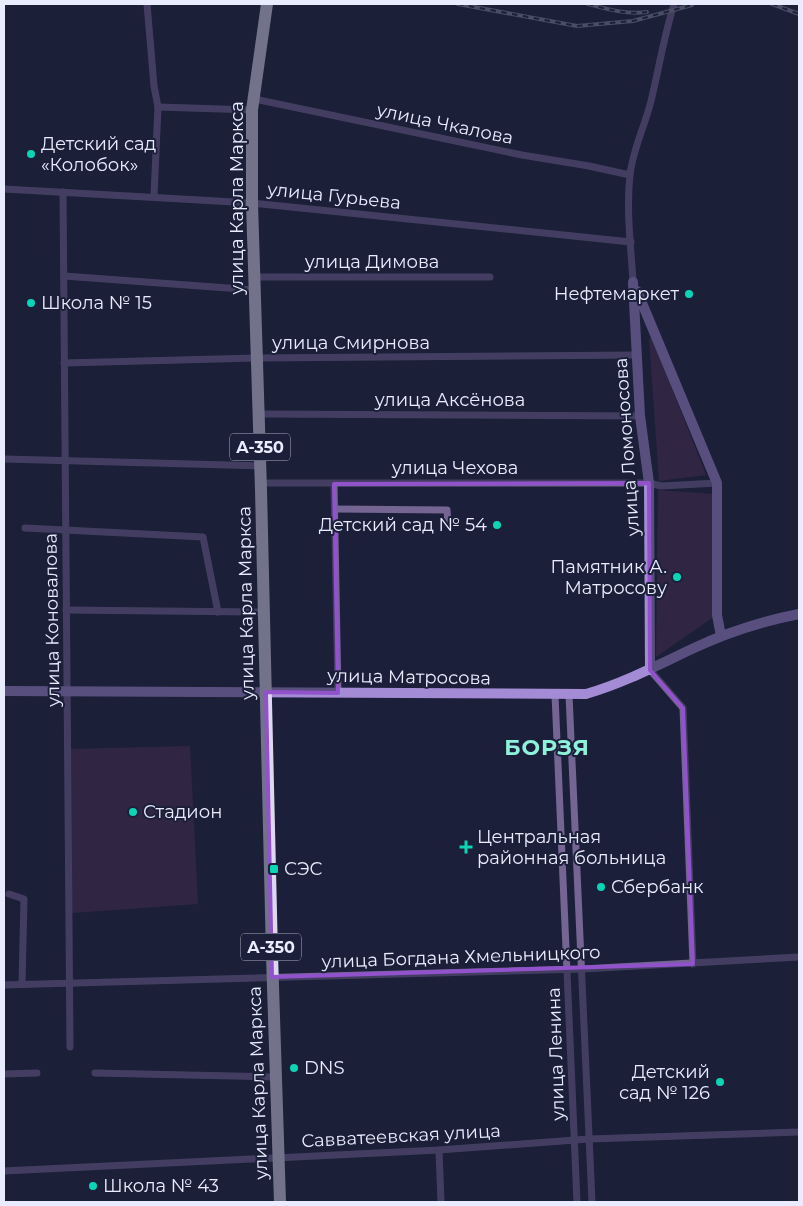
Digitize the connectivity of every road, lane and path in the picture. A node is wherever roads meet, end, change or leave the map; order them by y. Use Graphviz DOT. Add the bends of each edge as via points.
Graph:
graph roads {
  1 [pos="147,4"];
  2 [pos="267,4"];
  3 [pos="674,4"];
  4 [pos="253,105"];
  5 [pos="158,107"];
  6 [pos="630,175"];
  7 [pos="4,189"];
  8 [pos="63,192"];
  9 [pos="154,196"];
  10 [pos="252,202"];
  11 [pos="631,242"];
  12 [pos="64,276"];
  13 [pos="490,276"];
  14 [pos="633,282"];
  15 [pos="255,283"];
  16 [pos="637,355"];
  17 [pos="257,358"];
  18 [pos="64,363"];
  19 [pos="259,414"];
  20 [pos="640,416"];
  21 [pos="4,459"];
  22 [pos="65,460"];
  23 [pos="261,466"];
  24 [pos="261,483"];
  25 [pos="649,483"];
  26 [pos="717,483"];
  27 [pos="334,484"];
  28 [pos="335,509"];
  29 [pos="448,524"];
  30 [pos="25,528"];
  31 [pos="66,529"];
  32 [pos="66,610"];
  33 [pos="218,612"];
  34 [pos="264,612"];
  35 [pos="799,614"];
  36 [pos="721,636"];
  37 [pos="650,670"];
  38 [pos="67,690"];
  39 [pos="4,691"];
  40 [pos="266,692"];
  41 [pos="338,692"];
  42 [pos="555,695"];
  43 [pos="568,695"];
  44 [pos="9,894"];
  45 [pos="799,957"];
  46 [pos="693,964"];
  47 [pos="568,969"];
  48 [pos="582,969"];
  49 [pos="272,977"];
  50 [pos="70,983"];
  51 [pos="22,984"];
  52 [pos="4,985"];
  53 [pos="70,1047"];
  54 [pos="95,1073"];
  55 [pos="4,1074"];
  56 [pos="38,1074"];
  57 [pos="275,1078"];
  58 [pos="799,1132"];
  59 [pos="589,1139"];
  60 [pos="574,1140"];
  61 [pos="439,1150"];
  62 [pos="278,1157"];
  63 [pos="4,1171"];
  64 [pos="280,1202"];
  65 [pos="440,1202"];
  66 [pos="577,1202"];
  67 [pos="592,1202"];
  1 -- 5 [label="street"];
  2 -- 4 [label="highway, улица Карла Маркса / А-350"];
  3 -- 6 [label="street, улица Ломоносова"];
  4 -- 5 [label="street, улица Чкалова"];
  4 -- 6 [label="street, улица Чкалова"];
  4 -- 10 [label="highway, улица Карла Маркса / А-350"];
  5 -- 9 [label="street"];
  6 -- 11 [label="street, улица Ломоносова"];
  7 -- 8 [label="street, улица Гурьева"];
  8 -- 9 [label="street, улица Гурьева"];
  8 -- 12 [label="street, улица Коновалова"];
  9 -- 10 [label="street, улица Гурьева"];
  10 -- 11 [label="street, улица Гурьева"];
  10 -- 15 [label="highway, улица Карла Маркса / А-350"];
  11 -- 14 [label="street, улица Ломоносова"];
  12 -- 15 [label="street, улица Димова"];
  12 -- 18 [label="street, улица Коновалова"];
  13 -- 15 [label="street, улица Димова"];
  14 -- 16 [label="street, улица Ломоносова"];
  14 -- 26 [label="street, улица Ломоносова"];
  15 -- 17 [label="highway, улица Карла Маркса / А-350"];
  16 -- 17 [label="street, улица Смирнова"];
  16 -- 20 [label="street, улица Ломоносова"];
  17 -- 18 [label="street, улица Смирнова"];
  17 -- 19 [label="highway, улица Карла Маркса / А-350"];
  18 -- 22 [label="street, улица Коновалова"];
  19 -- 20 [label="street, улица Аксёнова"];
  19 -- 23 [label="highway, улица Карла Маркса / А-350"];
  20 -- 25 [label="street, улица Ломоносова"];
  21 -- 22 [label="street"];
  22 -- 23 [label="street"];
  22 -- 31 [label="street, улица Коновалова"];
  23 -- 24 [label="highway, улица Карла Маркса / А-350"];
  24 -- 27 [label="street, улица Чехова"];
  24 -- 34 [label="highway, улица Карла Маркса / А-350"];
  25 -- 26 [label="street, улица Чехова" via="661,486"];
  25 -- 27 [label="street, улица Чехова"];
  25 -- 37 [label="street, улица Ломоносова"];
  26 -- 36 [label="street, улица Ломоносова" via="717,616"];
  27 -- 28 [label="street"];
  28 -- 29 [label="street" via="447,510"];
  28 -- 41 [label="street"];
  30 -- 31 [label="street"];
  31 -- 32 [label="street, улица Коновалова"];
  31 -- 33 [label="street" via="202,537"];
  32 -- 33 [label="street"];
  32 -- 38 [label="street, улица Коновалова"];
  33 -- 34 [label="street"];
  34 -- 40 [label="highway, улица Карла Маркса / А-350"];
  35 -- 36 [label="street, улица Матросова" via="767,620"];
  36 -- 37 [label="street, улица Матросова"];
  37 -- 43 [label="street, улица Матросова" via="604,689"];
  37 -- 46 [label="street" via="683,708"];
  38 -- 39 [label="street, улица Матросова"];
  38 -- 40 [label="street, улица Матросова"];
  38 -- 50 [label="street, улица Коновалова"];
  40 -- 41 [label="street, улица Матросова"];
  40 -- 49 [label="highway, улица Карла Маркса / А-350"];
  41 -- 42 [label="street, улица Матросова"];
  42 -- 43 [label="street, улица Матросова"];
  42 -- 47 [label="street, улица Ленина"];
  43 -- 48 [label="street, улица Ленина"];
  44 -- 51 [label="street" via="24,899"];
  45 -- 46 [label="street, улица Богдана Хмельницкого"];
  46 -- 48 [label="street, улица Богдана Хмельницкого"];
  47 -- 48 [label="street, улица Богдана Хмельницкого"];
  47 -- 49 [label="street, улица Богдана Хмельницкого"];
  47 -- 60 [label="street, улица Ленина"];
  48 -- 59 [label="street, улица Ленина"];
  49 -- 50 [label="street, улица Богдана Хмельницкого"];
  49 -- 57 [label="highway, улица Карла Маркса / А-350"];
  50 -- 51 [label="street, улица Богдана Хмельницкого"];
  50 -- 53 [label="street, улица Коновалова"];
  51 -- 52 [label="street, улица Богдана Хмельницкого"];
  54 -- 57 [label="street"];
  55 -- 56 [label="street"];
  57 -- 62 [label="highway, улица Карла Маркса / А-350"];
  58 -- 59 [label="street, Савватеевская улица"];
  59 -- 60 [label="street, Савватеевская улица"];
  59 -- 67 [label="street, улица Ленина"];
  60 -- 61 [label="street, Савватеевская улица"];
  60 -- 66 [label="street, улица Ленина"];
  61 -- 62 [label="street, Савватеевская улица"];
  61 -- 65 [label="street"];
  62 -- 63 [label="street, Савватеевская улица"];
  62 -- 64 [label="highway, улица Карла Маркса / А-350"];
}
